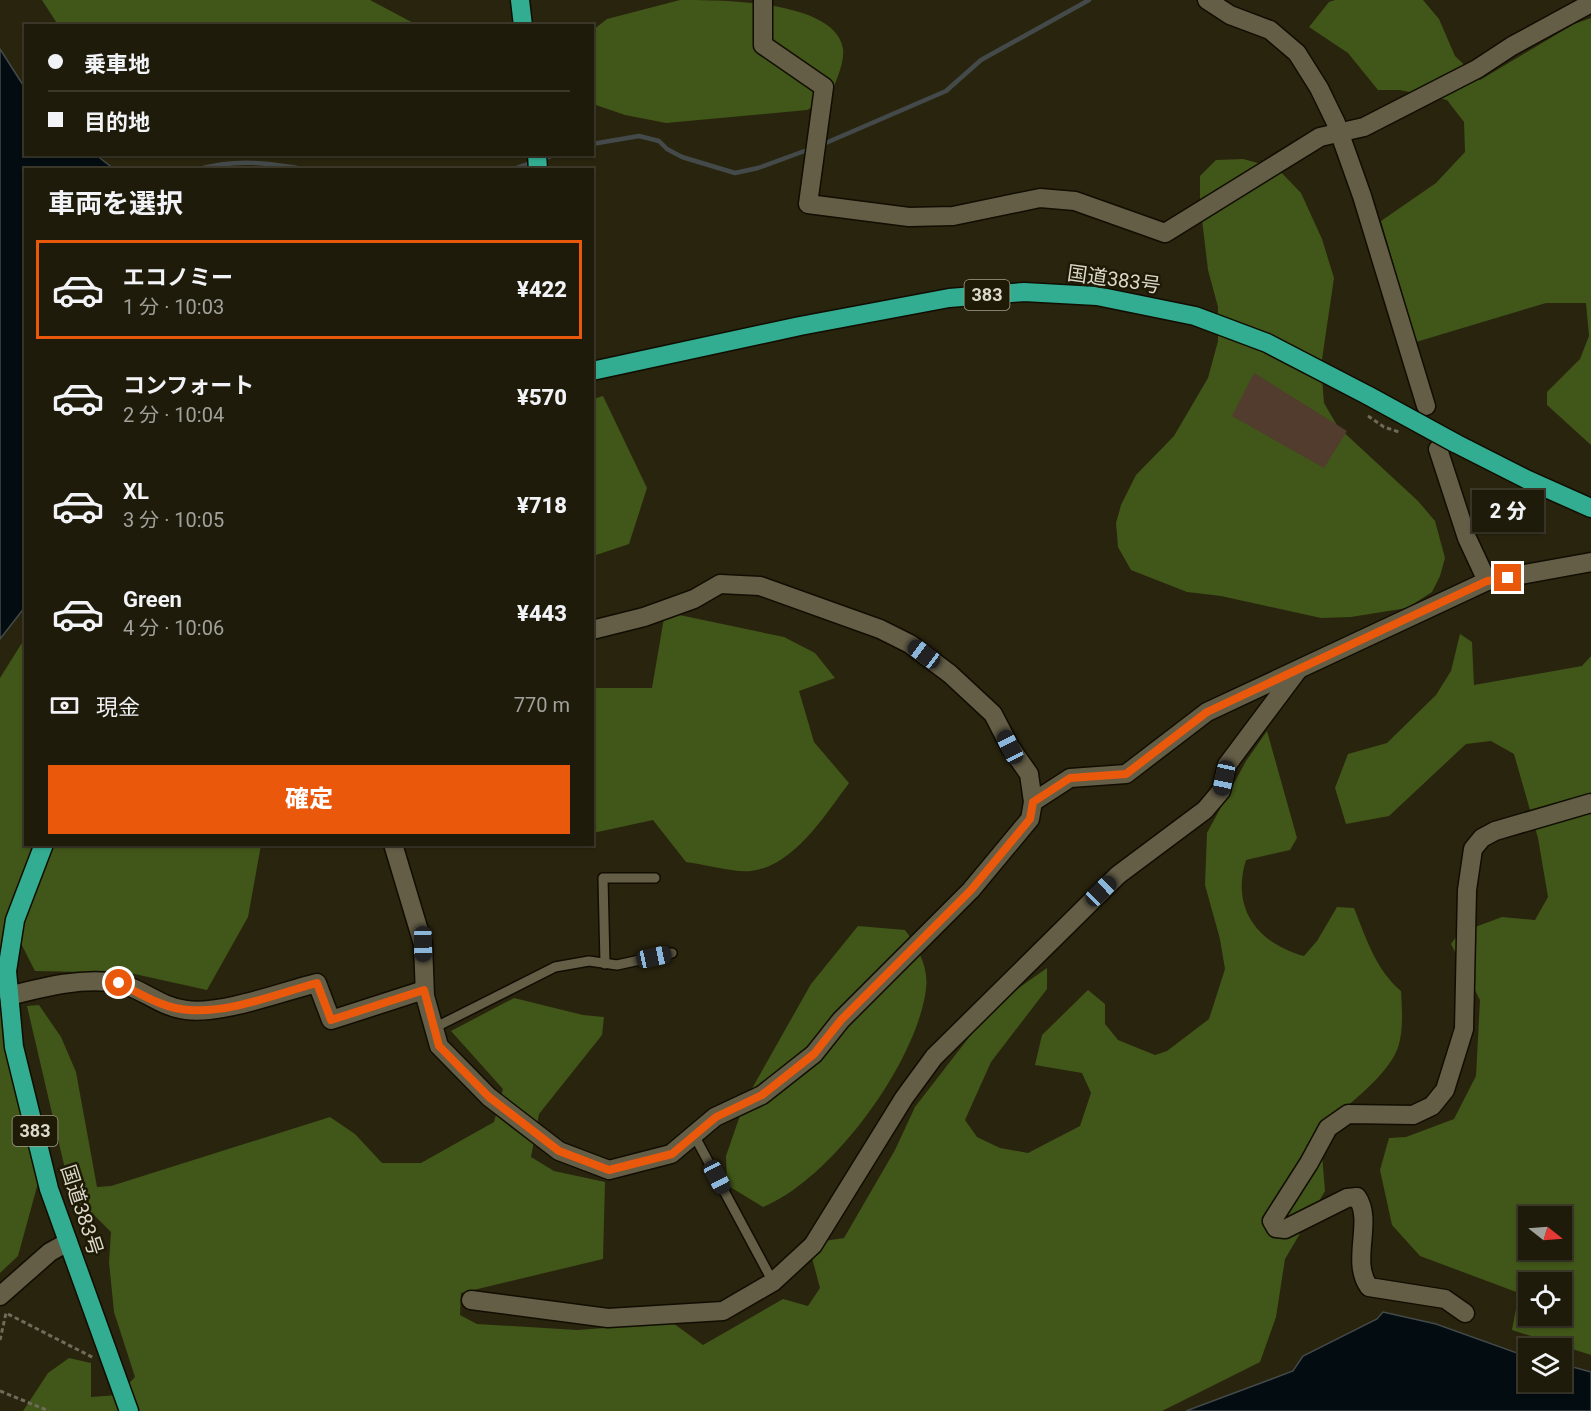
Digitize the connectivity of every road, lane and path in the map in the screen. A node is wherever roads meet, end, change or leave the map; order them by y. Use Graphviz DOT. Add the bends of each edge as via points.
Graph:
graph roads {
  1 [pos="520,0"];
  2 [pos="763,0"];
  3 [pos="1207,0"];
  4 [pos="1591,3"];
  5 [pos="523,24"];
  6 [pos="1340,132"];
  7 [pos="594,371"];
  8 [pos="1367,405"];
  9 [pos="1426,406"];
  10 [pos="1408,435"];
  11 [pos="1446,446"];
  12 [pos="1591,508"];
  13 [pos="1591,562"];
  14 [pos="1487,581"];
  15 [pos="594,629"];
  16 [pos="1298,670"];
  17 [pos="1033,802"];
  18 [pos="1591,803"];
  19 [pos="43,846"];
  20 [pos="394,846"];
  21 [pos="655,878"];
  22 [pos="672,953"];
  23 [pos="605,963"];
  24 [pos="424,990"];
  25 [pos="9,996"];
  26 [pos="434,1028"];
  27 [pos="694,1135"];
  28 [pos="60,1162"];
  29 [pos="74,1206"];
  30 [pos="68,1242"];
  31 [pos="773,1282"];
  32 [pos="0,1296"];
  33 [pos="471,1300"];
  34 [pos="1465,1313"];
  35 [pos="0,1340"];
  36 [pos="95,1359"];
  37 [pos="0,1391"];
  38 [pos="49,1411"];
  39 [pos="129,1411"];
  1 -- 5 [label="highway"];
  2 -- 6 [label="street" via="763,45 824,87 808,204 909,217 953,216 1041,198 1075,201 1165,233 1280,159 1320,137"];
  3 -- 6 [label="street" via="1230,15 1270,30 1297,53 1319,87"];
  4 -- 6 [label="street" via="1364,127"];
  6 -- 9 [label="street"];
  7 -- 8 [label="highway, 国道383号 / 383" via="938,300 1024,292 1097,296 1195,316 1267,343"];
  8 -- 10 [label="path" via="1384,427"];
  8 -- 11 [label="highway, 国道383号 / 383, bridge"];
  11 -- 12 [label="highway, 国道383号 / 383"];
  11 -- 14 [label="street" via="1467,538"];
  13 -- 14 [label="street"];
  14 -- 16 [label="street"];
  15 -- 17 [label="street" via="664,610 720,584 760,586 880,629 910,644 950,674 993,714 1029,774"];
  16 -- 17 [label="street" via="1207,712 1126,774 1070,778"];
  16 -- 31 [label="street" via="1227,765 1221,791 1205,810 1118,875 934,1057 904,1098 813,1245"];
  17 -- 27 [label="street" via="1030,819 971,890 841,1020 814,1054 762,1095 716,1117"];
  18 -- 34 [label="street" via="1482,837 1473,849 1467,890 1464,1029 1445,1090 1432,1106 1413,1115 1348,1114 1328,1128 1272,1221 1276,1228 1286,1229 1347,1198 1358,1197 1364,1206 1360,1248 1369,1287 1445,1299"];
  19 -- 25 [label="highway, 国道383号 / 383" via="15,920 7,971"];
  20 -- 24 [label="street" via="423,944"];
  21 -- 23 [label="lane" via="603,878"];
  22 -- 23 [label="lane" via="617,965"];
  23 -- 26 [label="lane" via="589,961 555,967"];
  24 -- 25 [label="street" via="331,1020 317,983 217,1009 188,1011 163,1005 119,983 58,984"];
  24 -- 26 [label="street"];
  25 -- 30 [label="highway, 国道383号 / 383" via="14,1047 49,1189"];
  26 -- 27 [label="street" via="439,1046 489,1097 559,1151 609,1170 672,1154"];
  27 -- 31 [label="lane"];
  28 -- 29 [label="path"];
  30 -- 32 [label="street" via="50,1252"];
  30 -- 39 [label="highway, 国道383号 / 383"];
  31 -- 33 [label="street" via="723,1311 608,1318"];
  35 -- 36 [label="path" via="6,1313"];
  37 -- 38 [label="path"];
}
